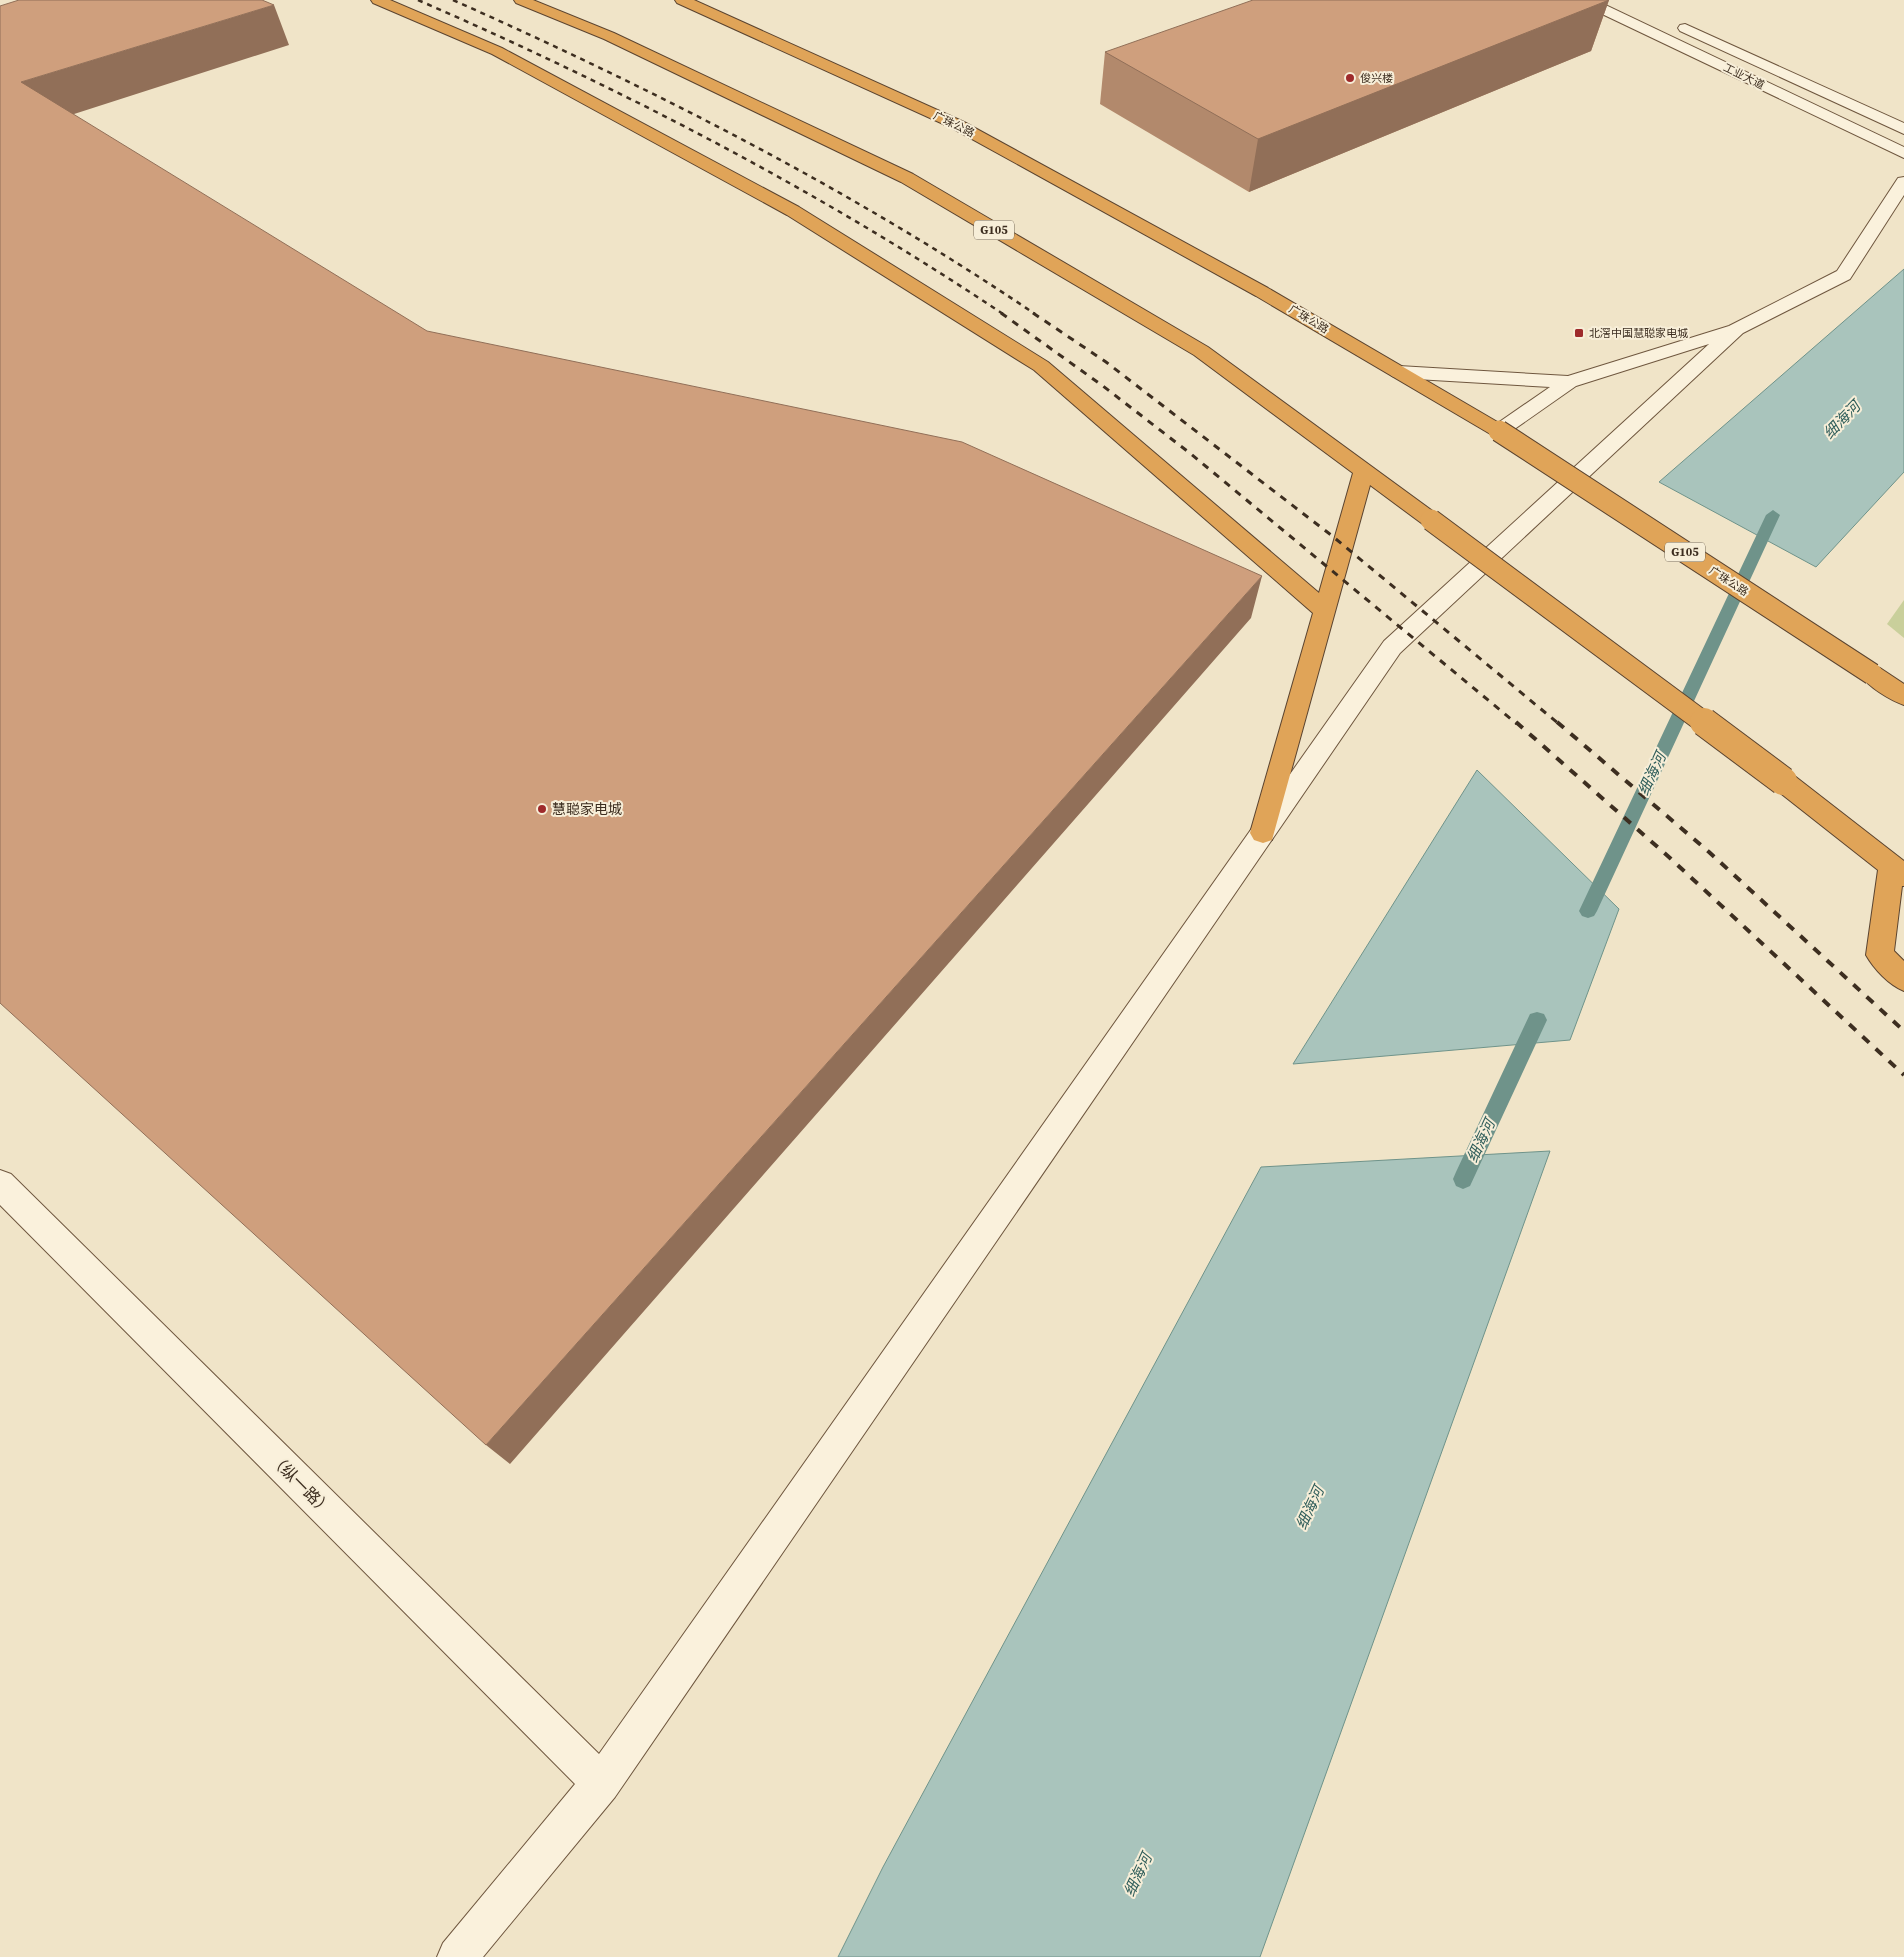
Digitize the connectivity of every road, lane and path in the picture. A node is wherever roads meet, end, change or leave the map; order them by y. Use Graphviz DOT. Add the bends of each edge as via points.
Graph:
graph roads {
  1 [pos="378,0"];
  2 [pos="521,0"];
  3 [pos="682,0"];
  4 [pos="1584,0"];
  5 [pos="1671,21"];
  6 [pos="1904,129"];
  7 [pos="1904,153"];
  8 [pos="1903,184"];
  9 [pos="1736,329"];
  10 [pos="1399,372"];
  11 [pos="1569,382"];
  12 [pos="1499,431"];
  13 [pos="1364,471"];
  14 [pos="1325,611"];
  15 [pos="1904,696"];
  16 [pos="1263,833"];
  17 [pos="1898,871"];
  18 [pos="1904,979"];
  19 [pos="0,1184"];
  20 [pos="601,1783"];
  21 [pos="457,1957"];
  1 -- 14 [label="highway" via="497,51 793,211 1041,366"];
  2 -- 13 [label="highway, G105" via="609,36 907,178 1201,351"];
  3 -- 10 [label="highway, 广珠公路 / G105" via="958,124 1254,287"];
  4 -- 7 [label="street, 工业大道"];
  5 -- 6 [label="street, 工业大道"];
  8 -- 9 [label="street" via="1844,275"];
  9 -- 11 [label="street"];
  9 -- 16 [label="street" via="1392,647"];
  10 -- 11 [label="street"];
  10 -- 12 [label="highway, 广珠公路 / G105"];
  11 -- 12 [label="street"];
  12 -- 15 [label="highway, 广珠公路 / G105, bridge"];
  13 -- 14 [label="highway"];
  13 -- 17 [label="highway, G105, bridge" via="1783,781"];
  14 -- 16 [label="highway"];
  16 -- 20 [label="street"];
  17 -- 18 [label="highway" via="1880,955"];
  19 -- 20 [label="street, （纵一路）"];
  20 -- 21 [label="street"];
}
